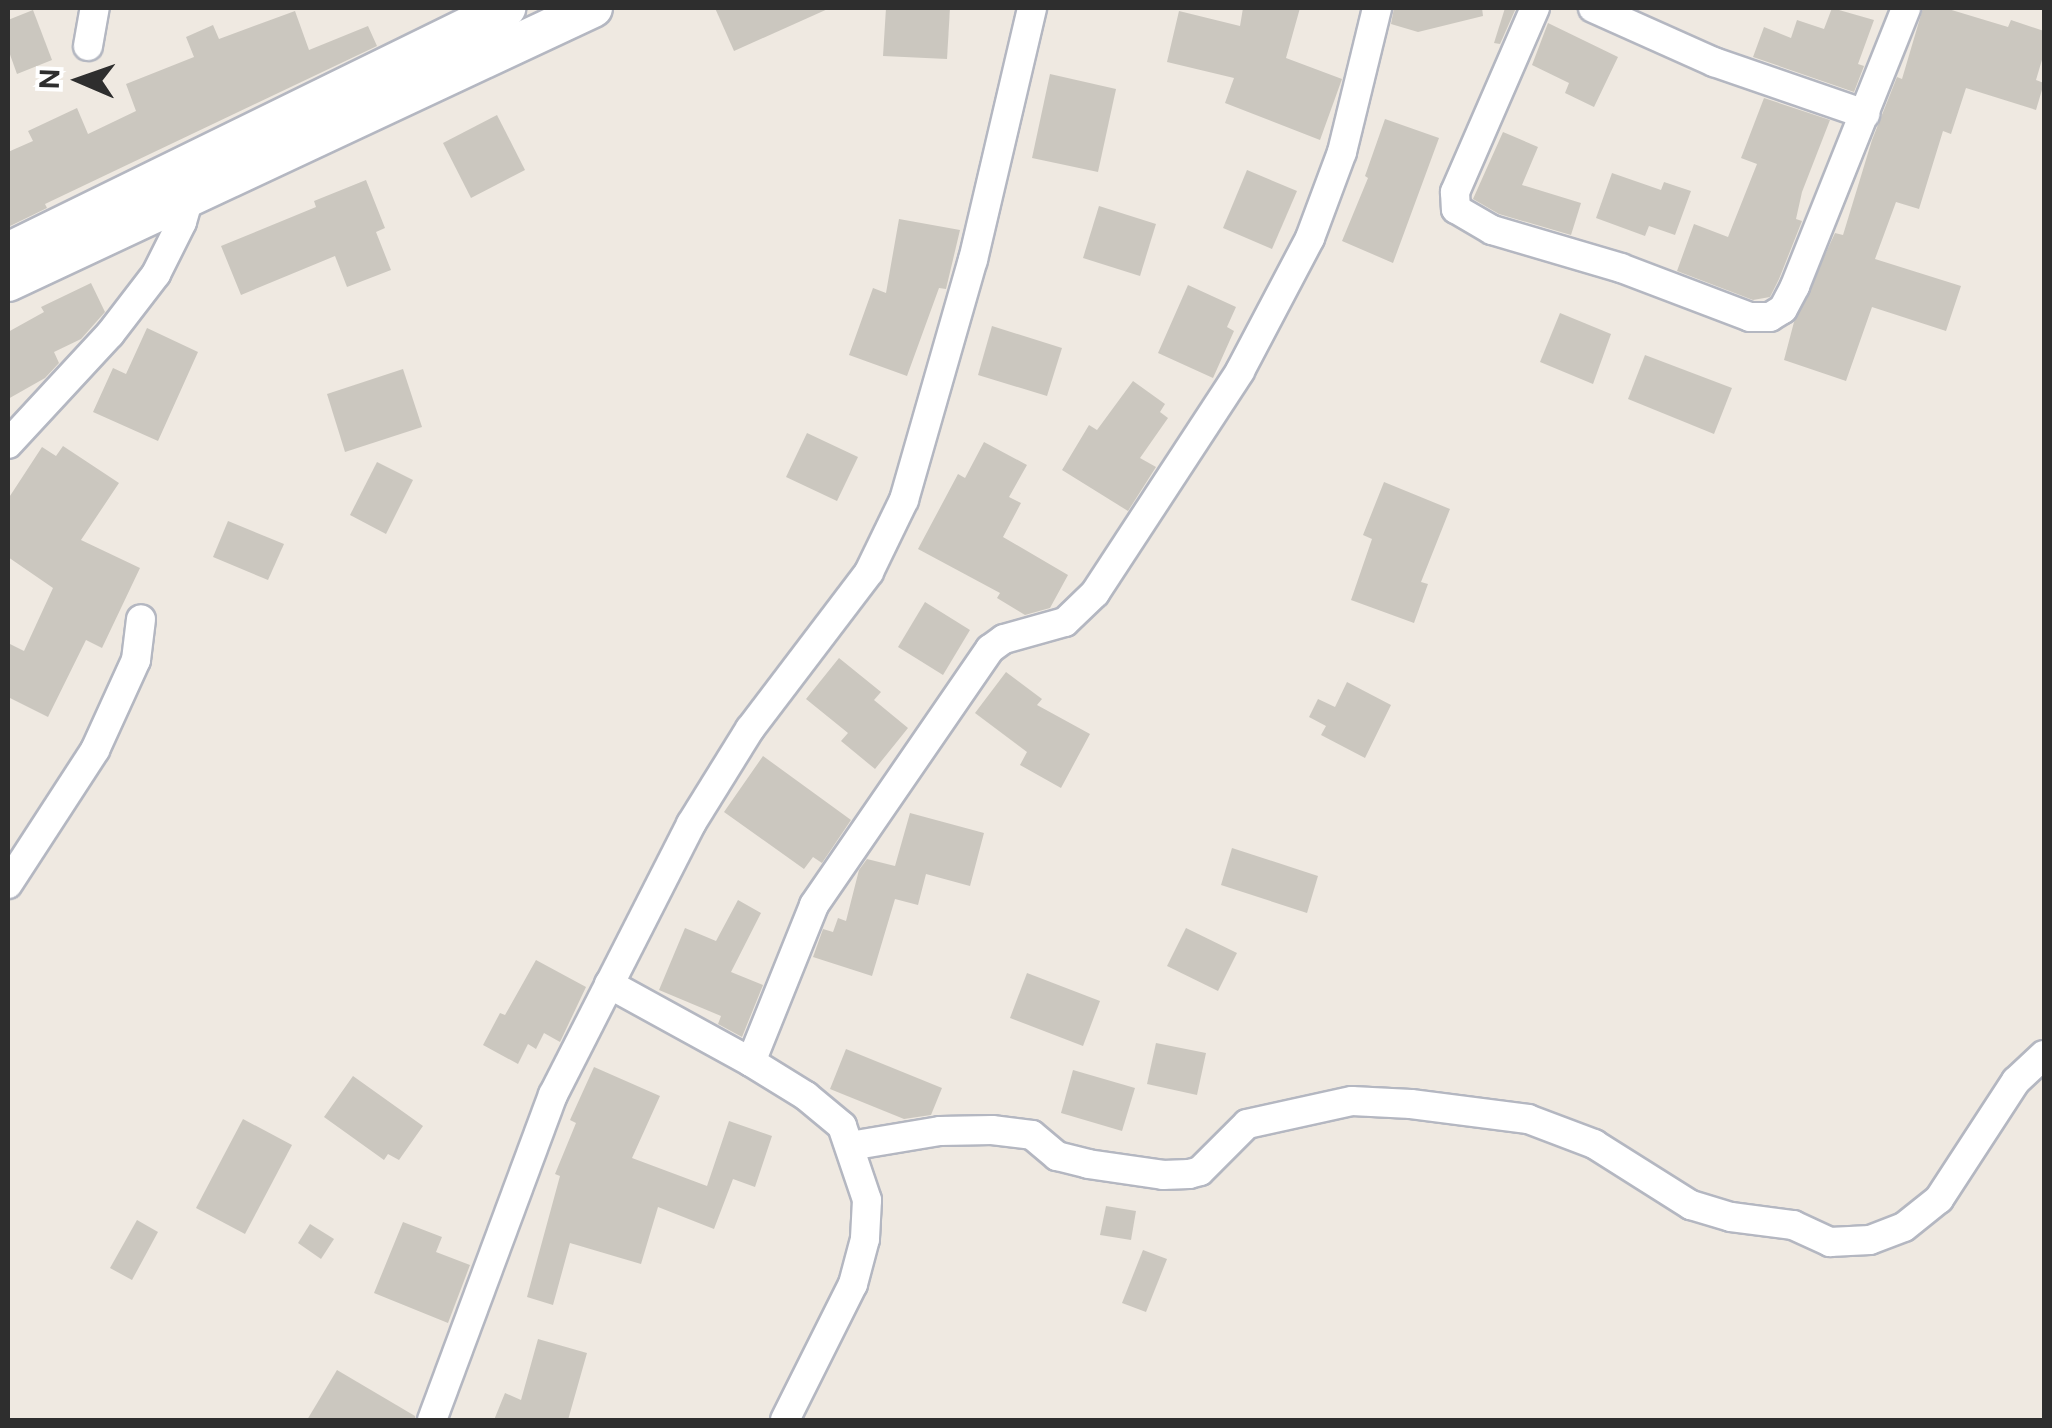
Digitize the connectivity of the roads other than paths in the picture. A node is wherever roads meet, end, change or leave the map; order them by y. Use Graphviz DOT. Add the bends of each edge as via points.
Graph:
graph roads {
  1 [pos="94,8"];
  2 [pos="593,8"];
  3 [pos="1032,8"];
  4 [pos="1377,8"];
  5 [pos="1535,8"];
  6 [pos="1592,8"];
  7 [pos="1906,8"];
  8 [pos="500,9"];
  9 [pos="88,46"];
  10 [pos="512,46"];
  11 [pos="1864,114"];
  12 [pos="186,184"];
  13 [pos="8,252"];
  14 [pos="8,282"];
  15 [pos="8,444"];
  16 [pos="141,618"];
  17 [pos="8,884"];
  18 [pos="610,984"];
  19 [pos="2044,1055"];
  20 [pos="751,1062"];
  21 [pos="850,1146"];
  22 [pos="432,1420"];
  23 [pos="785,1420"];
  1 -- 9 [label="street"];
  2 -- 10 [label="main road"];
  3 -- 18 [label="street" via="973,260 904,500 869,572 750,729 691,824"];
  4 -- 20 [label="street" via="1342,152 1310,238 1240,371 1095,593 1066,622 1004,639 990,650 814,905"];
  5 -- 11 [label="street" via="1456,192 1456,209 1492,230 1621,268 1750,317 1783,309"];
  6 -- 11 [label="street" via="1714,62"];
  7 -- 11 [label="street"];
  8 -- 10 [label="street"];
  8 -- 12 [label="main road"];
  10 -- 12 [label="main road"];
  12 -- 13 [label="main road"];
  12 -- 14 [label="main road"];
  12 -- 15 [label="street" via="172,247 132,308"];
  16 -- 17 [label="street" via="136,660 95,750"];
  18 -- 20 [label="street"];
  18 -- 22 [label="street" via="553,1095"];
  19 -- 21 [label="street" via="2016,1081 1939,1199 1904,1227 1870,1240 1830,1242 1794,1225 1691,1204 1594,1144 1528,1119 1411,1104 1352,1101 1247,1124 1189,1174 1088,1164 1058,1156 1032,1135 992,1130"];
  20 -- 21 [label="street" via="842,1126"];
  21 -- 23 [label="street" via="867,1200 865,1239 853,1284"];
}
